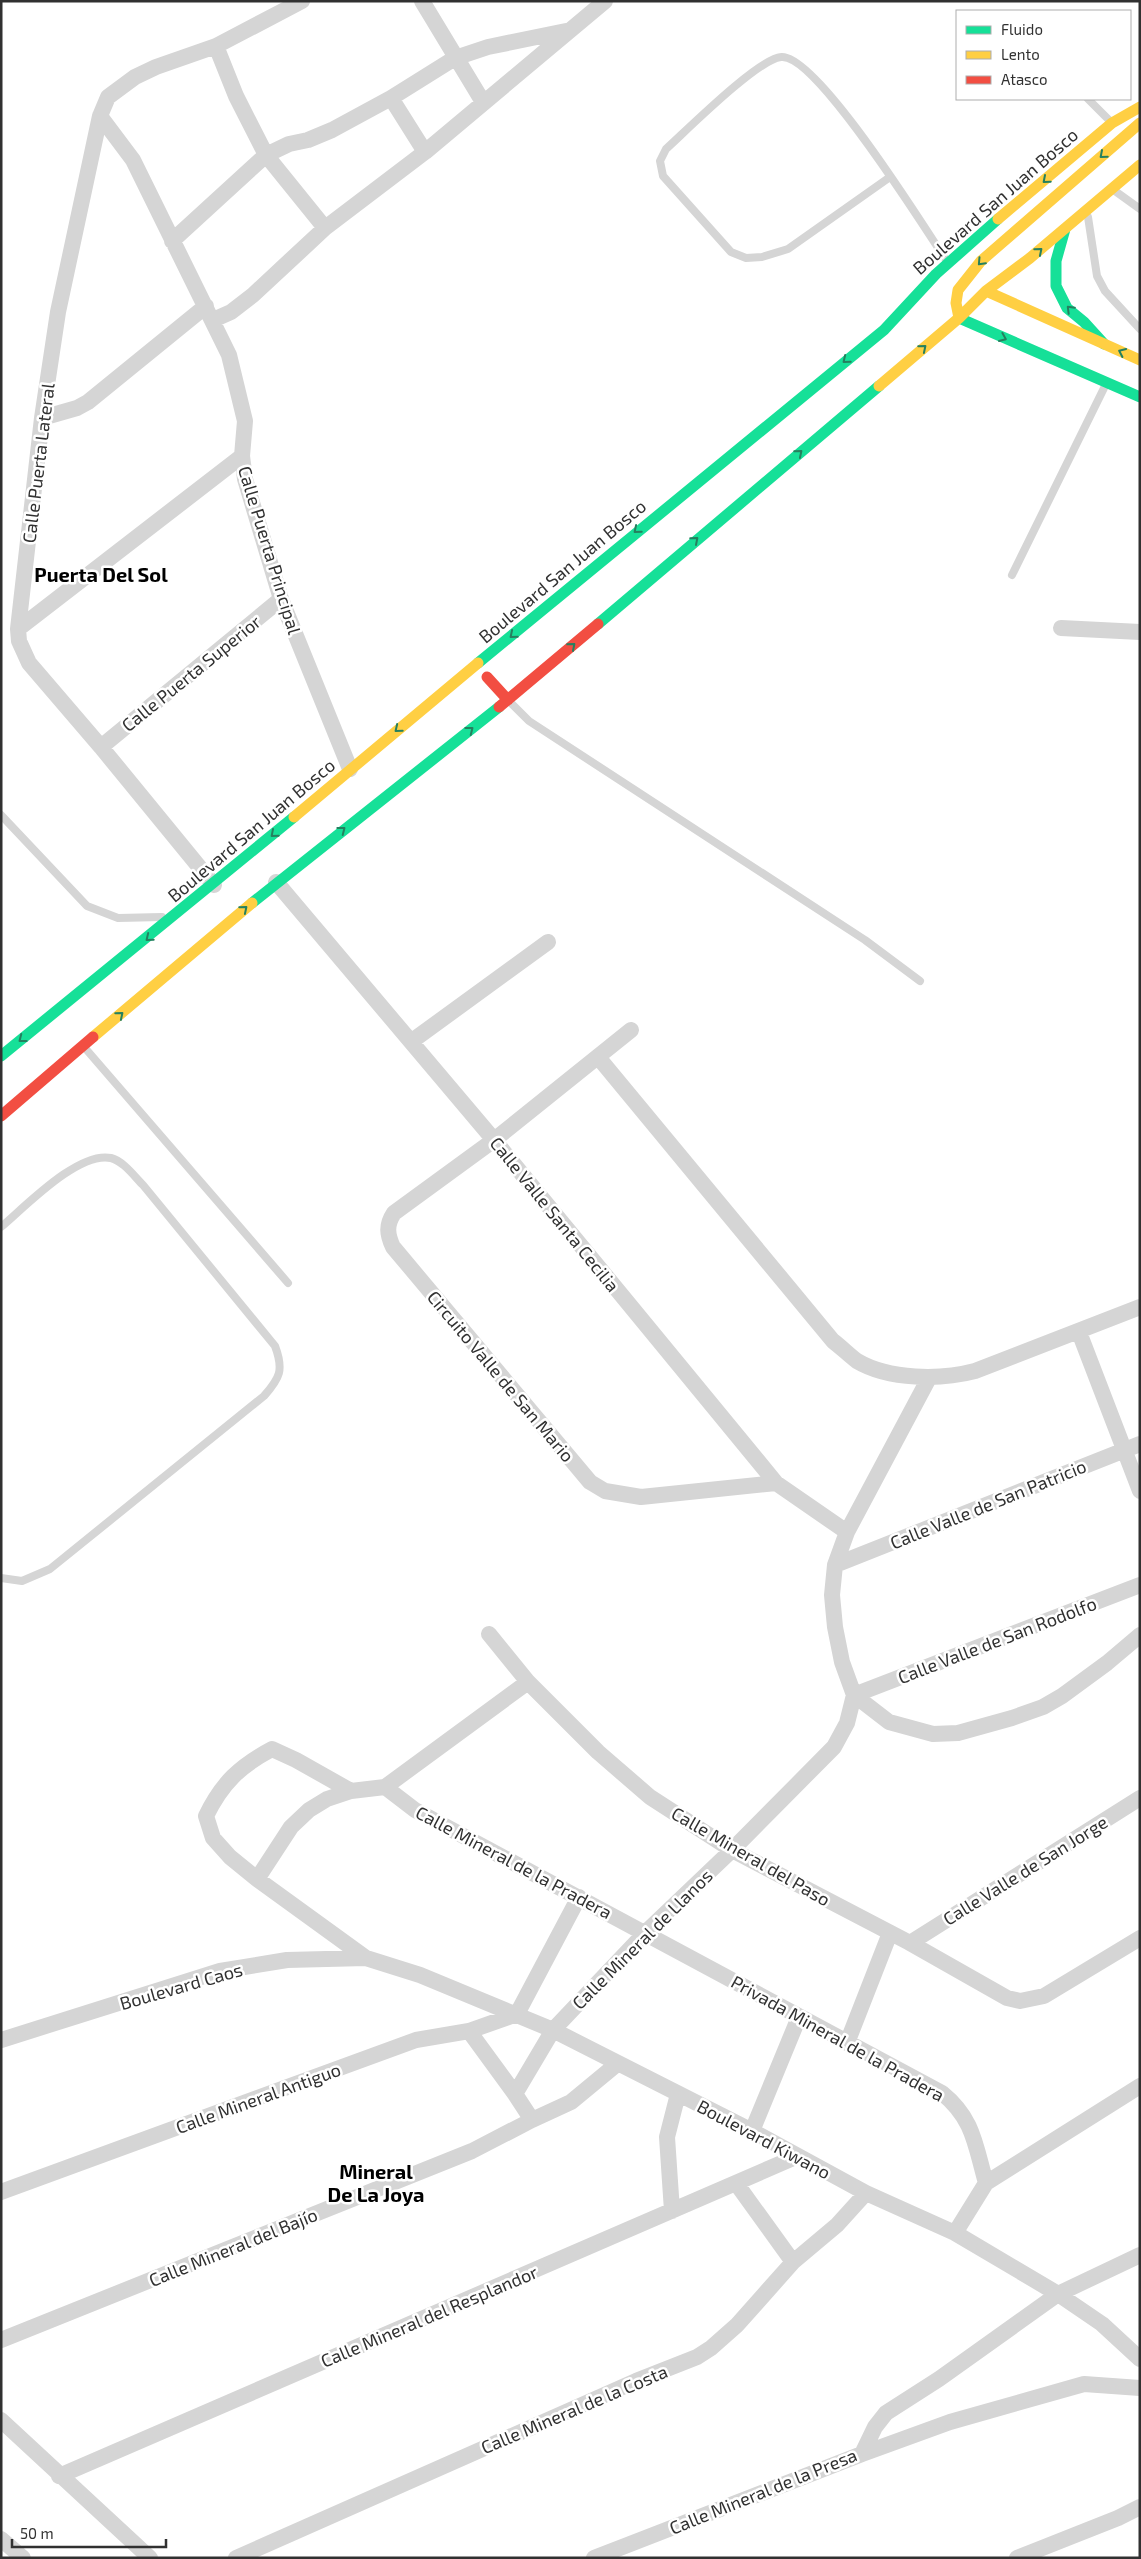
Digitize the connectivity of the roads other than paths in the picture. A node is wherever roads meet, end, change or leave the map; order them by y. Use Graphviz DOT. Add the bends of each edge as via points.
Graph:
graph roads {
  1 [pos="302,1"];
  2 [pos="422,1"];
  3 [pos="605,1"];
  4 [pos="568,30"];
  5 [pos="216,46"];
  6 [pos="455,58"];
  7 [pos="390,98"];
  8 [pos="1089,100"];
  9 [pos="483,102"];
  10 [pos="1140,107"];
  11 [pos="100,116"];
  12 [pos="1112,123"];
  13 [pos="1140,123"];
  14 [pos="425,152"];
  15 [pos="266,155"];
  16 [pos="1140,165"];
  17 [pos="890,177"];
  18 [pos="1112,189"];
  19 [pos="1088,209"];
  20 [pos="1140,209"];
  21 [pos="326,228"];
  22 [pos="1065,229"];
  23 [pos="172,241"];
  24 [pos="947,261"];
  25 [pos="958,290"];
  26 [pos="986,291"];
  27 [pos="942,295"];
  28 [pos="927,302"];
  29 [pos="209,313"];
  30 [pos="959,318"];
  31 [pos="1140,329"];
  32 [pos="884,330"];
  33 [pos="1104,344"];
  34 [pos="1140,360"];
  35 [pos="1106,383"];
  36 [pos="1140,398"];
  37 [pos="42,418"];
  38 [pos="242,456"];
  39 [pos="1012,575"];
  40 [pos="580,578"];
  41 [pos="281,599"];
  42 [pos="572,604"];
  43 [pos="1060,628"];
  44 [pos="18,629"];
  45 [pos="1140,632"];
  46 [pos="487,676"];
  47 [pos="508,700"];
  48 [pos="445,706"];
  49 [pos="416,714"];
  50 [pos="101,747"];
  51 [pos="350,770"];
  52 [pos="1,815"];
  53 [pos="276,882"];
  54 [pos="214,885"];
  55 [pos="174,917"];
  56 [pos="548,942"];
  57 [pos="920,981"];
  58 [pos="632,1030"];
  59 [pos="412,1041"];
  60 [pos="83,1046"];
  61 [pos="1,1056"];
  62 [pos="598,1057"];
  63 [pos="1,1116"];
  64 [pos="494,1140"];
  65 [pos="1,1227"];
  66 [pos="288,1283"];
  67 [pos="1140,1307"];
  68 [pos="1079,1332"];
  69 [pos="930,1378"];
  70 [pos="1140,1444"];
  71 [pos="1123,1450"];
  72 [pos="776,1483"];
  73 [pos="1140,1491"];
  74 [pos="847,1532"];
  75 [pos="835,1565"];
  76 [pos="1,1578"];
  77 [pos="1140,1585"];
  78 [pos="489,1634"];
  79 [pos="1140,1635"];
  80 [pos="528,1682"];
  81 [pos="854,1695"];
  82 [pos="385,1787"];
  83 [pos="351,1791"];
  84 [pos="1140,1798"];
  85 [pos="732,1850"];
  86 [pos="257,1878"];
  87 [pos="579,1897"];
  88 [pos="646,1932"];
  89 [pos="890,1933"];
  90 [pos="1140,1938"];
  91 [pos="910,1943"];
  92 [pos="366,1958"];
  93 [pos="517,2014"];
  94 [pos="799,2017"];
  95 [pos="553,2030"];
  96 [pos="469,2031"];
  97 [pos="1,2040"];
  98 [pos="847,2043"];
  99 [pos="617,2064"];
  100 [pos="1140,2086"];
  101 [pos="515,2094"];
  102 [pos="678,2094"];
  103 [pos="532,2120"];
  104 [pos="752,2131"];
  105 [pos="798,2156"];
  106 [pos="736,2183"];
  107 [pos="986,2183"];
  108 [pos="1,2192"];
  109 [pos="866,2193"];
  110 [pos="672,2210"];
  111 [pos="954,2233"];
  112 [pos="1140,2255"];
  113 [pos="792,2262"];
  114 [pos="1058,2294"];
  115 [pos="1,2340"];
  116 [pos="1140,2359"];
  117 [pos="1140,2388"];
  118 [pos="1,2420"];
  119 [pos="862,2454"];
  120 [pos="59,2476"];
  121 [pos="1140,2506"];
  122 [pos="1,2539"];
  123 [pos="23,2558"];
  124 [pos="150,2558"];
  125 [pos="236,2558"];
  126 [pos="594,2558"];
  127 [pos="1017,2558"];
  1 -- 5 [label="street"];
  2 -- 6 [label="street"];
  3 -- 4 [label="street"];
  4 -- 6 [label="street" via="488,47"];
  4 -- 9 [label="street"];
  5 -- 11 [label="street, Calle Puerta Lateral" via="156,67 119,86 108,97"];
  5 -- 15 [label="street" via="236,96"];
  6 -- 7 [label="street"];
  6 -- 9 [label="street"];
  7 -- 14 [label="street"];
  7 -- 15 [label="street" via="332,130"];
  8 -- 12 [label="lane"];
  9 -- 14 [label="street"];
  10 -- 12 [label="main road, Boulevard San Juan Bosco"];
  11 -- 23 [label="street, Calle Puerta Principal" via="133,160"];
  11 -- 37 [label="street, Calle Puerta Lateral" via="73,233"];
  12 -- 24 [label="main road, Boulevard San Juan Bosco, one-way"];
  13 -- 25 [label="main road, Boulevard San Juan Bosco, one-way" via="981,260"];
  14 -- 21 [label="street"];
  15 -- 21 [label="street"];
  15 -- 23 [label="street"];
  16 -- 18 [label="main road"];
  17 -- 17 [label="lane" via="788,249 746,258 731,252 685,202 663,176 660,161 666,149 760,66 782,56 793,58 805,68 860,131"];
  17 -- 24 [label="lane"];
  18 -- 19 [label="main road"];
  18 -- 20 [label="lane"];
  19 -- 22 [label="main road"];
  19 -- 31 [label="lane" via="1097,276 1105,291"];
  21 -- 29 [label="street" via="231,312"];
  26 -- 22 [label="main road, one-way"];
  33 -- 22 [label="main road, one-way" via="1067,308 1056,286 1056,261"];
  23 -- 29 [label="street, Calle Puerta Principal"];
  24 -- 32 [label="main road, Boulevard San Juan Bosco"];
  25 -- 26 [label="main road" via="973,287"];
  25 -- 27 [label="main road"];
  25 -- 30 [label="main road"];
  26 -- 30 [label="main road"];
  26 -- 33 [label="main road"];
  28 -- 32 [label="main road"];
  29 -- 37 [label="street" via="88,402"];
  29 -- 38 [label="street, Calle Puerta Principal" via="229,355 241,395 245,421"];
  30 -- 35 [label="main road, one-way"];
  47 -- 30 [label="main road, one-way"];
  32 -- 40 [label="main road, Boulevard San Juan Bosco, one-way"];
  34 -- 33 [label="main road, one-way"];
  35 -- 36 [label="main road"];
  35 -- 39 [label="lane"];
  37 -- 44 [label="street, Calle Puerta Lateral"];
  38 -- 41 [label="street, Calle Puerta Principal" via="245,479"];
  38 -- 44 [label="street"];
  40 -- 42 [label="main road"];
  40 -- 49 [label="main road, Boulevard San Juan Bosco, one-way"];
  41 -- 50 [label="street, Calle Puerta Superior"];
  41 -- 51 [label="street, Calle Puerta Principal"];
  43 -- 45 [label="street"];
  44 -- 50 [label="street, Calle Puerta Lateral" via="19,641 29,663"];
  46 -- 47 [label="main road"];
  53 -- 47 [label="main road, one-way"];
  47 -- 57 [label="lane" via="529,721 865,940"];
  48 -- 49 [label="main road"];
  49 -- 51 [label="main road, Boulevard San Juan Bosco, one-way"];
  50 -- 54 [label="street, Calle Puerta Lateral"];
  51 -- 54 [label="main road, Boulevard San Juan Bosco, one-way"];
  52 -- 55 [label="lane" via="86,906 118,918"];
  53 -- 59 [label="street, Calle Valle Santa Cecilia"];
  60 -- 53 [label="main road, one-way"];
  54 -- 55 [label="main road, Boulevard San Juan Bosco"];
  55 -- 61 [label="main road, Boulevard San Juan Bosco, one-way"];
  56 -- 59 [label="street"];
  58 -- 62 [label="street, Circuito Valle de San Mario"];
  59 -- 64 [label="street, Calle Valle Santa Cecilia"];
  60 -- 63 [label="main road"];
  60 -- 66 [label="lane"];
  62 -- 64 [label="street, Circuito Valle de San Mario"];
  62 -- 69 [label="street" via="833,1340 858,1361 890,1372"];
  64 -- 72 [label="street, Calle Valle Santa Cecilia"];
  64 -- 72 [label="street, Circuito Valle de San Mario" via="394,1212 388,1228 394,1247 590,1482 605,1491 641,1497"];
  65 -- 76 [label="lane" via="80,1164 95,1158 111,1158 143,1185 276,1346 280,1358 280,1374 264,1396 50,1569 22,1581"];
  67 -- 68 [label="street"];
  68 -- 69 [label="street" via="975,1371"];
  68 -- 71 [label="street"];
  69 -- 74 [label="street"];
  70 -- 71 [label="street, Calle Valle de San Patricio"];
  71 -- 73 [label="street"];
  71 -- 75 [label="street, Calle Valle de San Patricio"];
  72 -- 74 [label="street, Calle Valle Santa Cecilia"];
  74 -- 75 [label="street"];
  75 -- 81 [label="street" via="832,1595 835,1627 842,1662"];
  77 -- 81 [label="street, Calle Valle de San Rodolfo"];
  78 -- 80 [label="street, Calle Mineral del Paso"];
  79 -- 81 [label="street" via="1107,1663 1043,1707 958,1733 934,1734 889,1722"];
  80 -- 82 [label="street"];
  80 -- 85 [label="street, Calle Mineral del Paso" via="598,1752 650,1797"];
  81 -- 85 [label="street, Calle Mineral de Llanos" via="846,1723 834,1747"];
  82 -- 83 [label="street"];
  82 -- 87 [label="street, Calle Mineral de la Pradera" via="416,1810"];
  83 -- 86 [label="street" via="327,1799 297,1821"];
  83 -- 86 [label="street" via="272,1749 245,1764 216,1794 206,1816 213,1838 230,1858"];
  84 -- 91 [label="street, Calle Valle de San Jorge"];
  85 -- 88 [label="street, Calle Mineral de Llanos"];
  85 -- 89 [label="street, Calle Mineral del Paso"];
  86 -- 92 [label="street"];
  87 -- 88 [label="street, Calle Mineral de la Pradera"];
  87 -- 93 [label="street"];
  88 -- 94 [label="street, Privada Mineral de la Pradera"];
  88 -- 95 [label="street, Calle Mineral de Llanos"];
  89 -- 91 [label="street, Calle Mineral del Paso"];
  89 -- 98 [label="street"];
  90 -- 91 [label="street, Calle Mineral del Paso" via="1056,1990 1030,2000 1007,1998"];
  92 -- 93 [label="street, Boulevard Kiwano" via="420,1975"];
  92 -- 97 [label="street, Boulevard Caos" via="287,1960 220,1971"];
  93 -- 95 [label="street, Boulevard Kiwano"];
  93 -- 96 [label="street, Calle Mineral Antiguo"];
  94 -- 98 [label="street, Privada Mineral de la Pradera"];
  94 -- 104 [label="street"];
  95 -- 99 [label="street, Boulevard Kiwano"];
  95 -- 101 [label="street"];
  96 -- 101 [label="street"];
  96 -- 108 [label="street, Calle Mineral Antiguo" via="416,2040"];
  98 -- 107 [label="street, Privada Mineral de la Pradera" via="942,2093 954,2103 970,2127"];
  99 -- 102 [label="street, Boulevard Kiwano"];
  99 -- 103 [label="street, Calle Mineral del Bajío" via="570,2102"];
  100 -- 107 [label="street"];
  101 -- 103 [label="street"];
  102 -- 104 [label="street, Boulevard Kiwano"];
  102 -- 110 [label="street" via="667,2137"];
  103 -- 115 [label="street, Calle Mineral del Bajío" via="472,2151"];
  104 -- 105 [label="street, Boulevard Kiwano"];
  105 -- 106 [label="street, Calle Mineral del Resplandor"];
  105 -- 109 [label="street, Boulevard Kiwano"];
  106 -- 110 [label="street, Calle Mineral del Resplandor"];
  106 -- 113 [label="street"];
  107 -- 111 [label="street"];
  109 -- 111 [label="street, Boulevard Kiwano"];
  109 -- 113 [label="street, Calle Mineral de la Costa" via="837,2225"];
  110 -- 120 [label="street, Calle Mineral del Resplandor"];
  111 -- 114 [label="street, Boulevard Kiwano"];
  112 -- 114 [label="street, Calle Mineral de la Presa"];
  113 -- 125 [label="street, Calle Mineral de la Costa" via="737,2325 697,2357"];
  114 -- 116 [label="street, Boulevard Kiwano" via="1102,2324"];
  114 -- 119 [label="street, Calle Mineral de la Presa" via="886,2413"];
  117 -- 119 [label="street" via="1084,2384 950,2422"];
  118 -- 120 [label="street"];
  119 -- 126 [label="street, Calle Mineral de la Presa"];
  120 -- 124 [label="street"];
  121 -- 127 [label="street"];
  122 -- 123 [label="street"];
}
